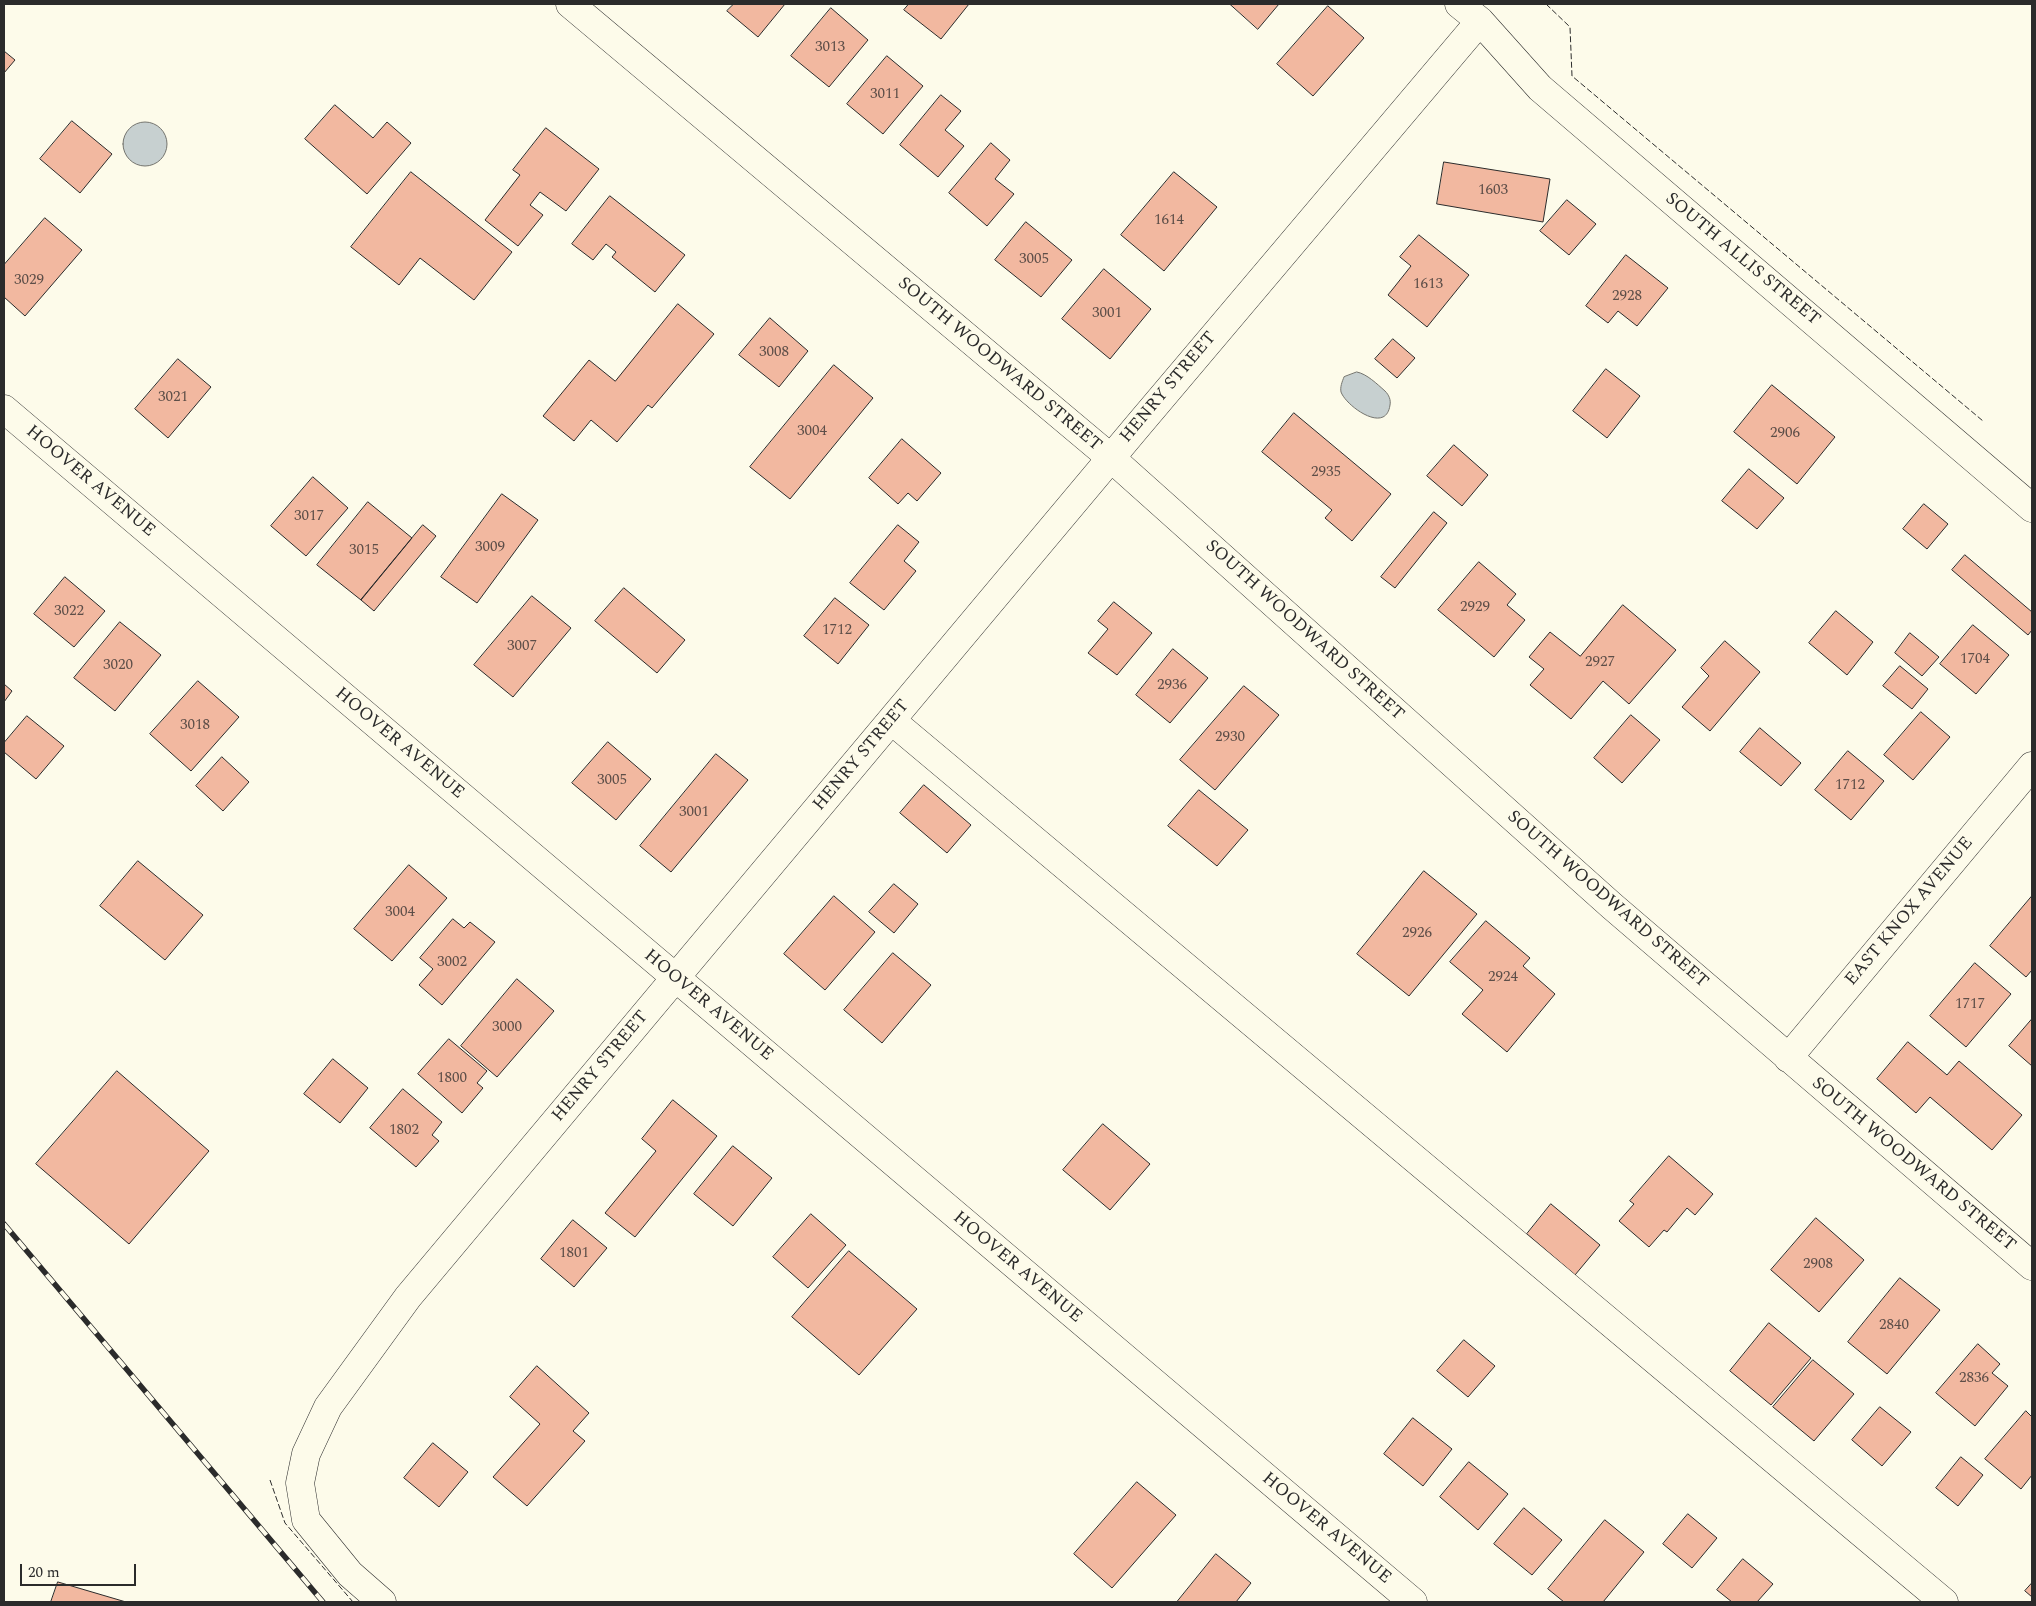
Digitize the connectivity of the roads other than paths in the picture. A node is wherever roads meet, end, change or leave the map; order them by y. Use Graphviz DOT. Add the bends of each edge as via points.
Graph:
graph roads {
  1 [pos="570,4"];
  2 [pos="1469,12"];
  3 [pos="4,409"];
  4 [pos="1111,458"];
  5 [pos="2032,508"];
  6 [pos="892,721"];
  7 [pos="2032,766"];
  8 [pos="675,978"];
  9 [pos="1788,1058"];
  10 [pos="2032,1266"];
  11 [pos="382,1602"];
  12 [pos="1413,1602"];
  13 [pos="1944,1602"];
  1 -- 4 [label="street, SOUTH WOODWARD STREET"];
  2 -- 4 [label="street, HENRY STREET"];
  2 -- 5 [label="street, SOUTH ALLIS STREET" via="1540,88"];
  3 -- 8 [label="street, HOOVER AVENUE"];
  4 -- 6 [label="street, HENRY STREET"];
  4 -- 9 [label="street, SOUTH WOODWARD STREET" via="1604,899"];
  6 -- 8 [label="street, HENRY STREET"];
  6 -- 13 [label="street"];
  7 -- 9 [label="street, EAST KNOX AVENUE"];
  8 -- 11 [label="street, HENRY STREET" via="408,1297 328,1407 306,1454 300,1484 306,1520 350,1574"];
  8 -- 12 [label="street, HOOVER AVENUE"];
  9 -- 10 [label="street, SOUTH WOODWARD STREET"];
}
